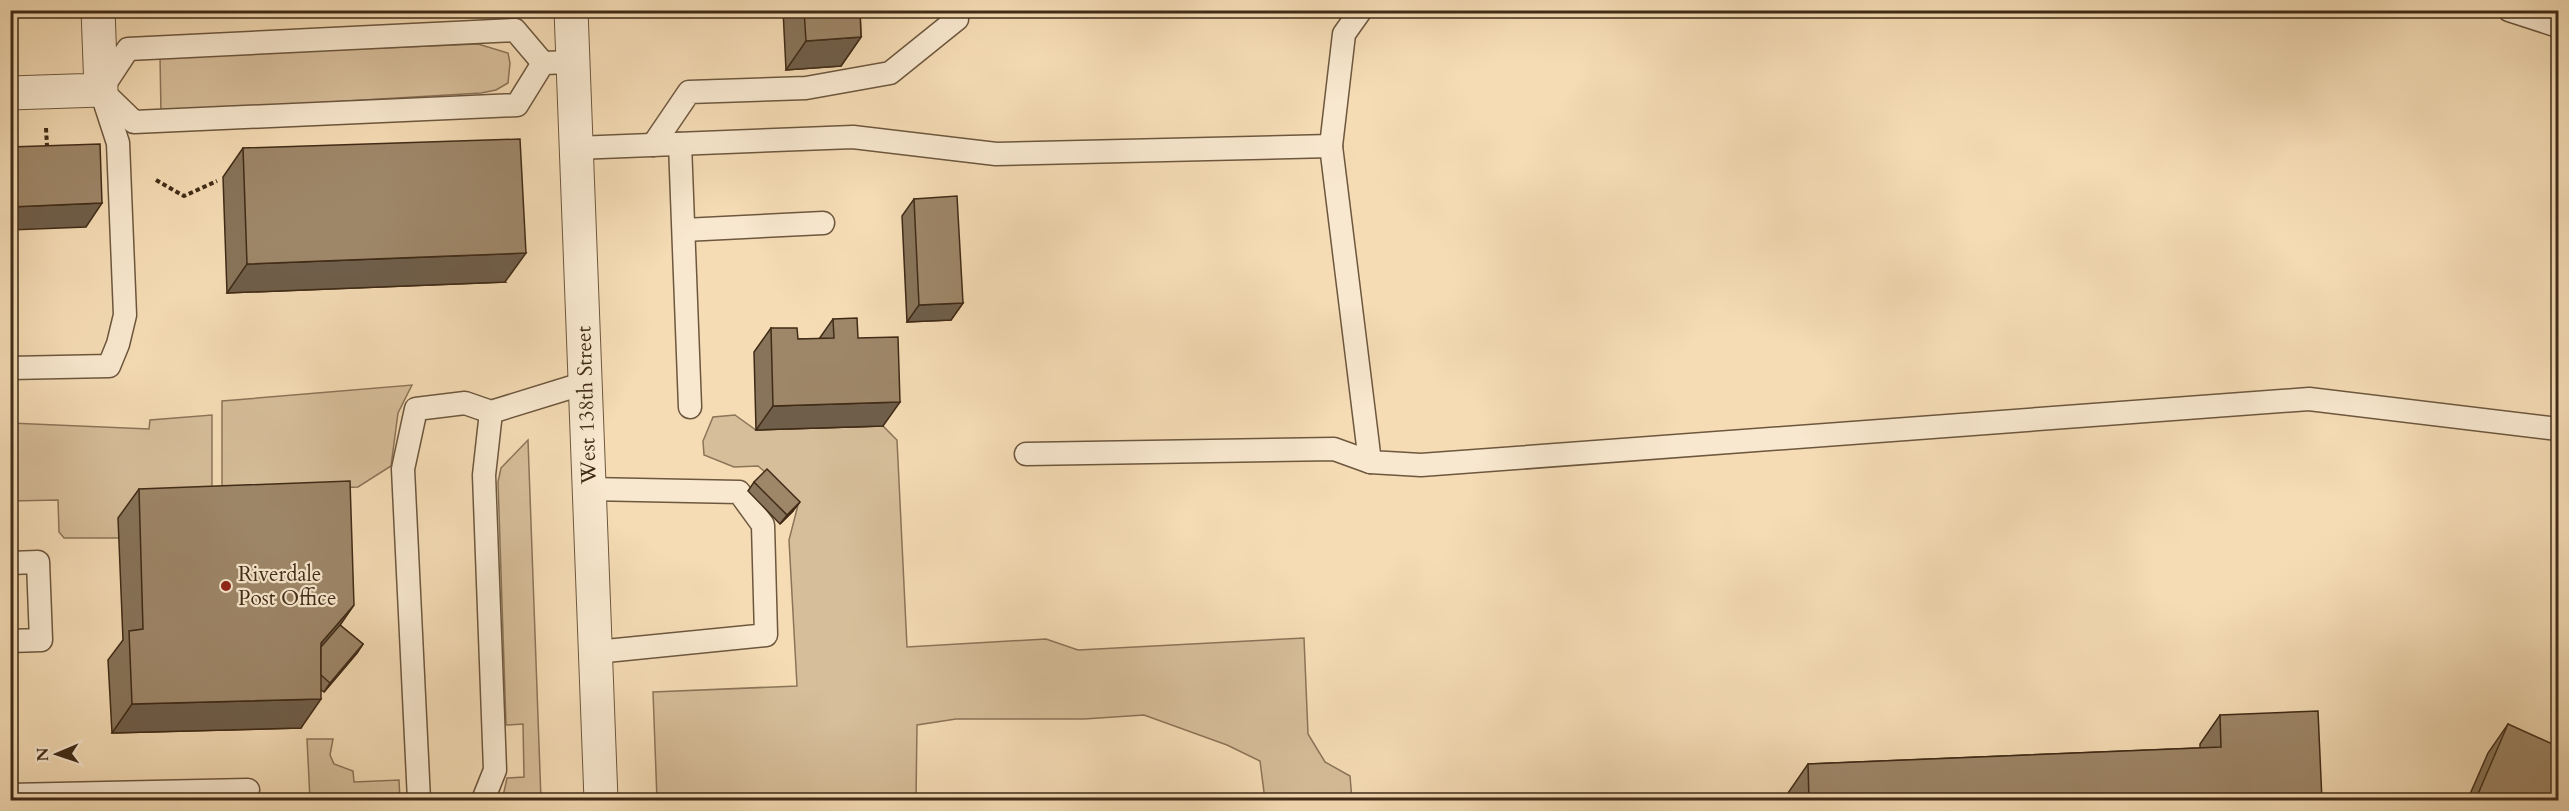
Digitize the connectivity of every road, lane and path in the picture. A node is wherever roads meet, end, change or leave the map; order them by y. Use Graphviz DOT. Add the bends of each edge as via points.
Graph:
graph roads {
  1 [pos="98,10"];
  2 [pos="570,10"];
  3 [pos="957,10"];
  4 [pos="1360,10"];
  5 [pos="2509,10"];
  6 [pos="2559,26"];
  7 [pos="558,63"];
  8 [pos="101,90"];
  9 [pos="10,93"];
  10 [pos="46,121"];
  11 [pos="680,144"];
  12 [pos="653,145"];
  13 [pos="47,146"];
  14 [pos="1332,146"];
  15 [pos="576,148"];
  16 [pos="156,180"];
  17 [pos="217,181"];
  18 [pos="823,223"];
  19 [pos="684,230"];
  20 [pos="10,368"];
  21 [pos="585,383"];
  22 [pos="690,407"];
  23 [pos="491,412"];
  24 [pos="2559,429"];
  25 [pos="1026,454"];
  26 [pos="1370,462"];
  27 [pos="590,489"];
  28 [pos="10,563"];
  29 [pos="10,641"];
  30 [pos="596,652"];
  31 [pos="248,790"];
  32 [pos="10,795"];
  33 [pos="419,801"];
  34 [pos="483,801"];
  35 [pos="602,801"];
  1 -- 8 [label="street"];
  2 -- 7 [label="street, West 138th Street"];
  3 -- 12 [label="lane" via="957,19 890,73 806,88 689,92"];
  4 -- 14 [label="lane" via="1344,34"];
  5 -- 6 [label="lane"];
  7 -- 8 [label="lane" via="517,105 134,122"];
  7 -- 8 [label="lane" via="515,30 140,49 128,50"];
  7 -- 15 [label="street, West 138th Street"];
  8 -- 9 [label="street"];
  8 -- 20 [label="lane" via="118,143 125,315 118,344 108,366"];
  10 -- 13 [label="path"];
  11 -- 12 [label="lane"];
  11 -- 14 [label="lane" via="853,137 996,154"];
  11 -- 19 [label="lane"];
  12 -- 15 [label="lane"];
  14 -- 26 [label="lane"];
  15 -- 21 [label="street, West 138th Street"];
  16 -- 17 [label="path" via="184,196"];
  18 -- 19 [label="lane"];
  19 -- 22 [label="lane"];
  21 -- 23 [label="lane"];
  21 -- 27 [label="street, West 138th Street"];
  23 -- 33 [label="lane" via="465,402 416,409 403,469"];
  23 -- 34 [label="lane" via="484,475 495,770"];
  24 -- 26 [label="lane" via="2309,399 1432,464"];
  25 -- 26 [label="lane" via="1334,449"];
  27 -- 30 [label="street, West 138th Street"];
  27 -- 30 [label="lane" via="739,492 763,525 766,635"];
  28 -- 29 [label="lane" via="38,562 41,640"];
  30 -- 35 [label="street, West 138th Street"];
  31 -- 32 [label="lane"];
}
